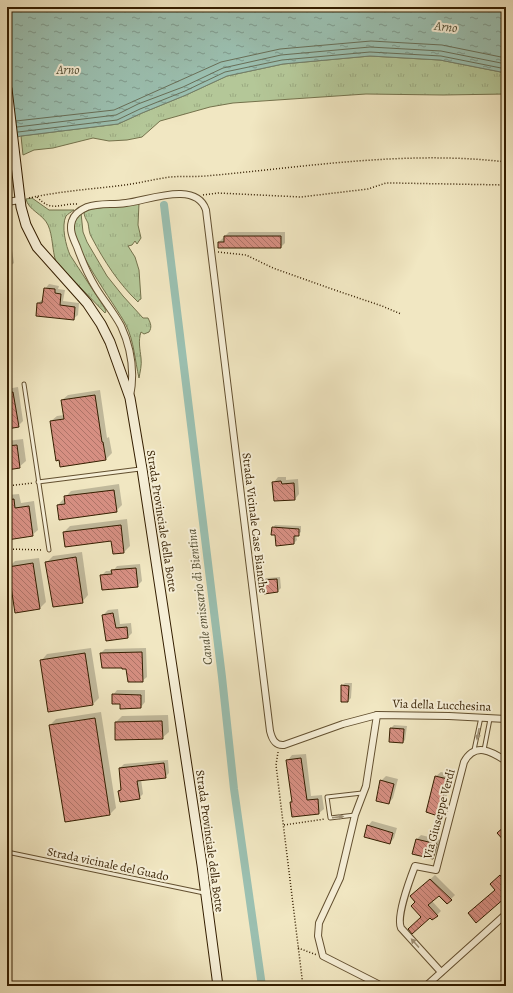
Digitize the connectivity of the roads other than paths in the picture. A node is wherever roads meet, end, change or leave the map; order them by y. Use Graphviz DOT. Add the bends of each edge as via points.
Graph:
graph roads {
  1 [pos="7,89"];
  2 [pos="20,200"];
  3 [pos="7,202"];
  4 [pos="24,384"];
  5 [pos="130,398"];
  6 [pos="142,469"];
  7 [pos="38,482"];
  8 [pos="49,550"];
  9 [pos="378,715"];
  10 [pos="481,717"];
  11 [pos="490,718"];
  12 [pos="506,719"];
  13 [pos="474,750"];
  14 [pos="484,750"];
  15 [pos="506,761"];
  16 [pos="364,793"];
  17 [pos="355,815"];
  18 [pos="7,852"];
  19 [pos="206,894"];
  20 [pos="506,914"];
  21 [pos="441,972"];
  22 [pos="218,986"];
  23 [pos="382,986"];
  24 [pos="426,986"];
  1 -- 2 [label="main road, Strada Provinciale della Botte"];
  2 -- 3 [label="street"];
  2 -- 5 [label="main road, Strada Provinciale della Botte" via="26,225 37,246 102,324"];
  4 -- 7 [label="lane"];
  5 -- 6 [label="main road, Strada Provinciale della Botte"];
  5 -- 9 [label="street, Strada Vicinale Case Bianche" via="133,372 128,346 121,326 87,272 72,234 72,219 87,207 182,194 199,200 206,210 270,731 274,742 284,745 343,724"];
  6 -- 7 [label="lane"];
  6 -- 19 [label="main road, Strada Provinciale della Botte"];
  7 -- 8 [label="lane"];
  9 -- 10 [label="street, Via della Lucchesina"];
  9 -- 16 [label="street"];
  10 -- 11 [label="street, Via della Lucchesina"];
  10 -- 13 [label="lane, one-way"];
  11 -- 12 [label="street, Via della Lucchesina"];
  11 -- 14 [label="lane"];
  13 -- 14 [label="street"];
  21 -- 13 [label="street, Via Giuseppe Verdi, one-way" via="401,928 399,922 414,866 436,870 464,762"];
  14 -- 15 [label="street"];
  16 -- 17 [label="street"];
  16 -- 17 [label="lane, one-way" via="327,797 330,818"];
  17 -- 23 [label="street" via="340,878 318,926 318,936 323,956"];
  18 -- 19 [label="lane, Strada vicinale del Guado"];
  19 -- 22 [label="main road, Strada Provinciale della Botte"];
  20 -- 21 [label="street"];
  21 -- 24 [label="street"];
}
